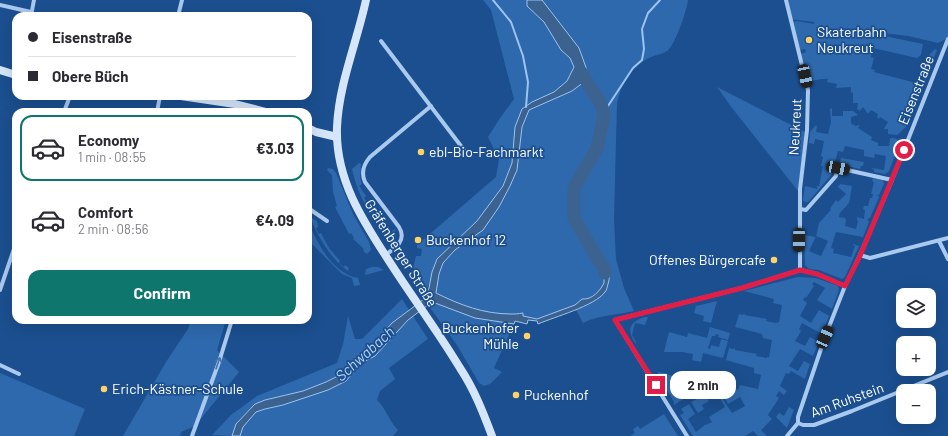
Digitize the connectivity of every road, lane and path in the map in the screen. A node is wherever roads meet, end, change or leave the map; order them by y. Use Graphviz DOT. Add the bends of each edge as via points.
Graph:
graph roads {
  1 [pos="34,0"];
  2 [pos="182,0"];
  3 [pos="366,0"];
  4 [pos="786,0"];
  5 [pos="0,5"];
  6 [pos="24,12"];
  7 [pos="31,12"];
  8 [pos="179,12"];
  9 [pos="948,39"];
  10 [pos="381,41"];
  11 [pos="943,54"];
  12 [pos="948,55"];
  13 [pos="0,70"];
  14 [pos="12,74"];
  15 [pos="209,100"];
  16 [pos="431,106"];
  17 [pos="244,108"];
  18 [pos="312,130"];
  19 [pos="337,137"];
  20 [pos="464,150"];
  21 [pos="892,180"];
  22 [pos="800,209"];
  23 [pos="312,211"];
  24 [pos="327,220"];
  25 [pos="948,238"];
  26 [pos="939,241"];
  27 [pos="385,255"];
  28 [pos="860,256"];
  29 [pos="12,258"];
  30 [pos="948,259"];
  31 [pos="800,270"];
  32 [pos="845,286"];
  33 [pos="0,290"];
  34 [pos="231,324"];
  35 [pos="0,366"];
  36 [pos="948,372"];
  37 [pos="19,374"];
  38 [pos="798,423"];
  39 [pos="192,436"];
  40 [pos="492,436"];
  41 [pos="687,436"];
  42 [pos="787,436"];
  1 -- 7 [label="street"];
  2 -- 8 [label="street"];
  3 -- 19 [label="main road, Gräfenberger Straße" via="341,96"];
  4 -- 22 [label="street, Neukreut" via="808,90"];
  5 -- 6 [label="street"];
  9 -- 11 [label="street, Eisenstraße"];
  10 -- 16 [label="street"];
  11 -- 12 [label="street"];
  11 -- 21 [label="street, Eisenstraße"];
  13 -- 14 [label="main road"];
  15 -- 17 [label="main road"];
  16 -- 20 [label="street"];
  16 -- 27 [label="street" via="370,157 364,167 365,182 402,234 398,246"];
  18 -- 19 [label="main road"];
  19 -- 27 [label="main road, Gräfenberger Straße" via="348,190 361,217"];
  21 -- 22 [label="street" via="838,168 836,176 806,210"];
  21 -- 28 [label="street, Eisenstraße"];
  22 -- 31 [label="street, Neukreut"];
  23 -- 24 [label="street"];
  25 -- 26 [label="street"];
  26 -- 28 [label="street" via="870,258"];
  26 -- 30 [label="street"];
  27 -- 40 [label="main road, Gräfenberger Straße" via="461,368 477,397"];
  28 -- 32 [label="street, Eisenstraße"];
  29 -- 33 [label="street"];
  31 -- 32 [label="street"];
  31 -- 41 [label="street" via="742,288 615,320"];
  32 -- 38 [label="street, Eisenstraße" via="825,337"];
  39 -- 34 [label="street, one-way"];
  35 -- 37 [label="street"];
  36 -- 38 [label="street, Am Ruhstein" via="814,425"];
  38 -- 42 [label="street, Eisenstraße"];
}
